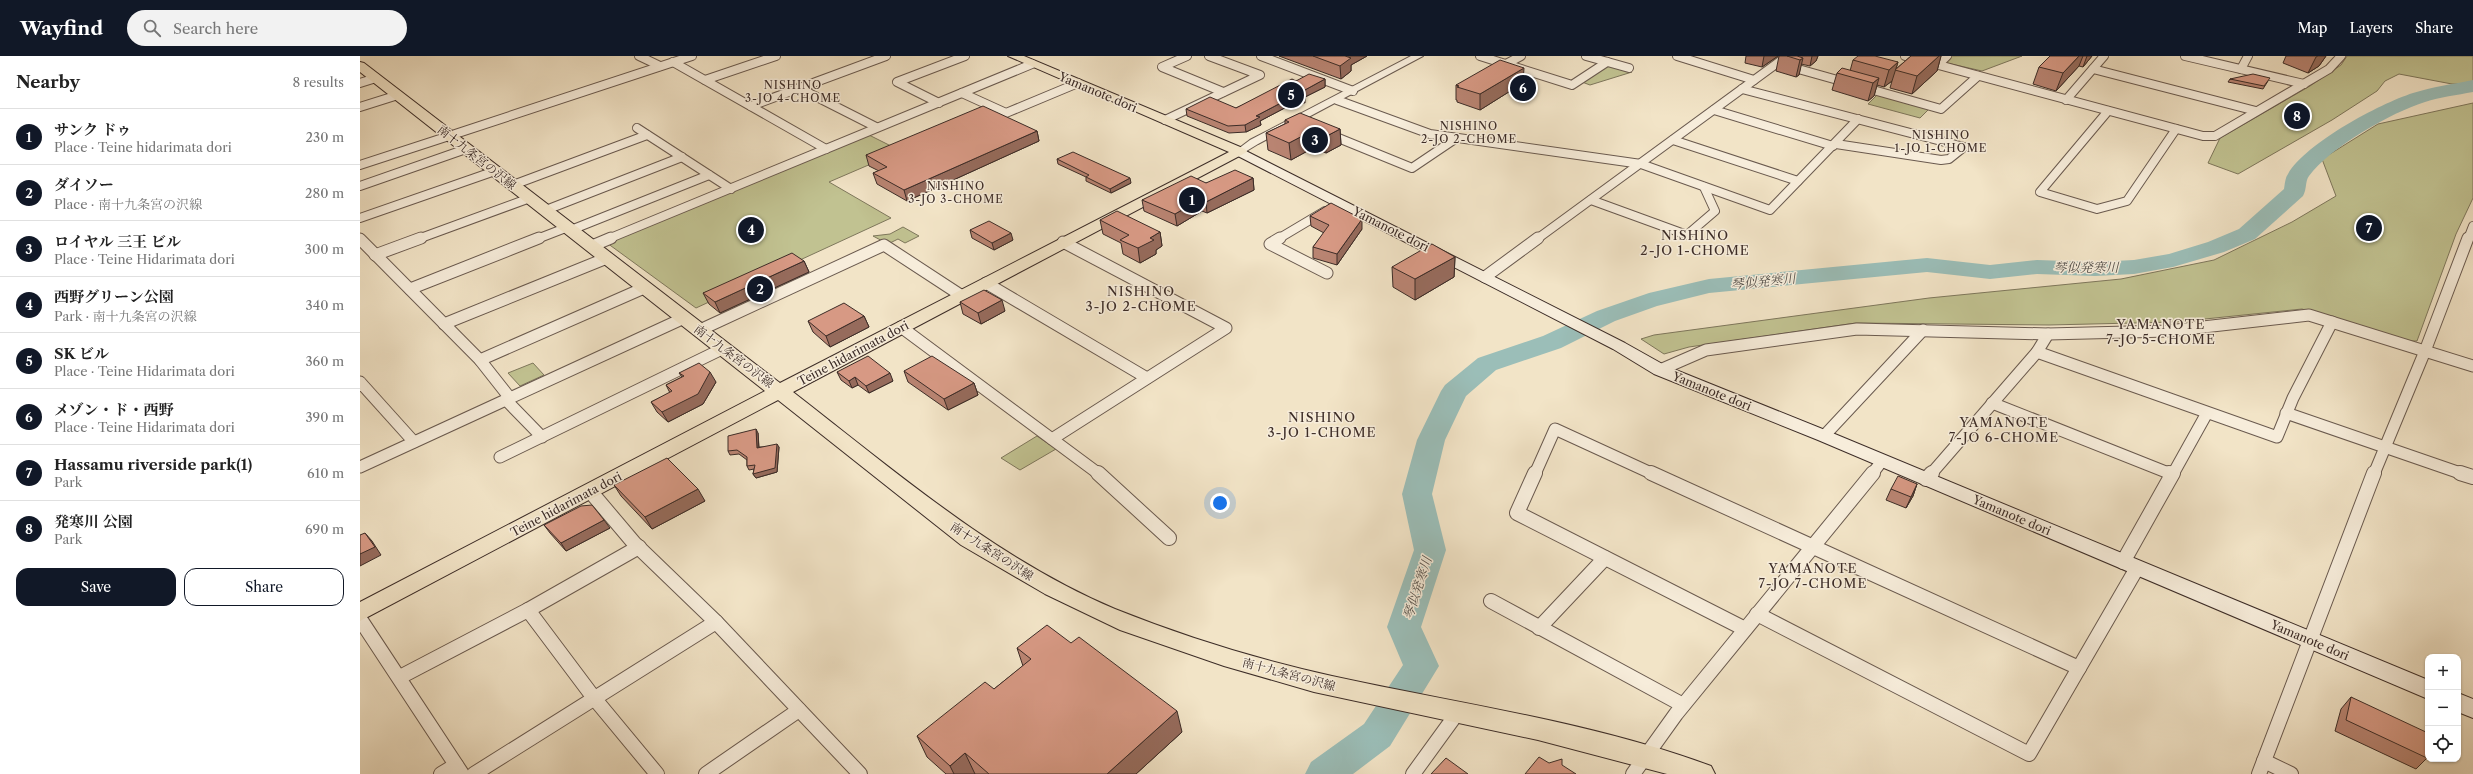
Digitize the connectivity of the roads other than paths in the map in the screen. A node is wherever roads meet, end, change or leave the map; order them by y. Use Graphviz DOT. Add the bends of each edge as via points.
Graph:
graph roads {
  1 [pos="639,56"];
  2 [pos="692,56"];
  3 [pos="776,56"];
  4 [pos="886,56"];
  5 [pos="965,56"];
  6 [pos="1014,56"];
  7 [pos="1187,56"];
  8 [pos="1209,56"];
  9 [pos="1261,56"];
  10 [pos="1418,56"];
  11 [pos="1480,56"];
  12 [pos="1521,56"];
  13 [pos="1586,56"];
  14 [pos="1677,56"];
  15 [pos="1787,56"];
  16 [pos="1905,56"];
  17 [pos="1947,56"];
  18 [pos="2104,56"];
  19 [pos="2185,56"];
  20 [pos="2248,56"];
  21 [pos="2341,56"];
  22 [pos="673,62"];
  23 [pos="1607,62"];
  24 [pos="1777,63"];
  25 [pos="1032,64"];
  26 [pos="1506,64"];
  27 [pos="1938,65"];
  28 [pos="360,66"];
  29 [pos="660,66"];
  30 [pos="1630,68"];
  31 [pos="2093,69"];
  32 [pos="2241,69"];
  33 [pos="1978,76"];
  34 [pos="376,78"];
  35 [pos="705,80"];
  36 [pos="1754,80"];
  37 [pos="360,83"];
  38 [pos="1078,83"];
  39 [pos="2304,84"];
  40 [pos="799,88"];
  41 [pos="1742,89"];
  42 [pos="1354,91"];
  43 [pos="1223,92"];
  44 [pos="962,93"];
  45 [pos="398,95"];
  46 [pos="1337,100"];
  47 [pos="2066,100"];
  48 [pos="939,103"];
  49 [pos="751,106"];
  50 [pos="360,107"];
  51 [pos="1714,110"];
  52 [pos="2108,111"];
  53 [pos="2256,111"];
  54 [pos="1165,120"];
  55 [pos="1858,120"];
  56 [pos="1306,124"];
  57 [pos="637,128"];
  58 [pos="876,128"];
  59 [pos="2176,129"];
  60 [pos="647,135"];
  61 [pos="449,136"];
  62 [pos="1455,138"];
  63 [pos="1673,140"];
  64 [pos="1834,145"];
  65 [pos="466,149"];
  66 [pos="826,150"];
  67 [pos="1240,152"];
  68 [pos="682,158"];
  69 [pos="1641,164"];
  70 [pos="360,165"];
  71 [pos="495,171"];
  72 [pos="709,175"];
  73 [pos="1798,181"];
  74 [pos="513,185"];
  75 [pos="360,186"];
  76 [pos="1704,187"];
  77 [pos="731,189"];
  78 [pos="530,198"];
  79 [pos="1591,200"];
  80 [pos="1339,203"];
  81 [pos="546,210"];
  82 [pos="360,218"];
  83 [pos="2473,226"];
  84 [pos="570,228"];
  85 [pos="360,239"];
  86 [pos="1063,242"];
  87 [pos="592,246"];
  88 [pos="2468,251"];
  89 [pos="376,255"];
  90 [pos="607,258"];
  91 [pos="1327,273"];
  92 [pos="1484,277"];
  93 [pos="986,283"];
  94 [pos="644,288"];
  95 [pos="410,289"];
  96 [pos="962,296"];
  97 [pos="684,318"];
  98 [pos="2332,322"];
  99 [pos="444,324"];
  100 [pos="901,327"];
  101 [pos="700,330"];
  102 [pos="1923,330"];
  103 [pos="2048,334"];
  104 [pos="724,348"];
  105 [pos="2425,351"];
  106 [pos="2037,352"];
  107 [pos="480,360"];
  108 [pos="2473,366"];
  109 [pos="1660,370"];
  110 [pos="1147,378"];
  111 [pos="360,382"];
  112 [pos="781,391"];
  113 [pos="508,399"];
  114 [pos="1992,403"];
  115 [pos="2207,413"];
  116 [pos="2286,413"];
  117 [pos="1824,436"];
  118 [pos="542,437"];
  119 [pos="1052,439"];
  120 [pos="414,442"];
  121 [pos="2384,447"];
  122 [pos="500,457"];
  123 [pos="1882,461"];
  124 [pos="360,467"];
  125 [pos="2172,474"];
  126 [pos="2473,477"];
  127 [pos="1926,479"];
  128 [pos="590,491"];
  129 [pos="1169,538"];
  130 [pos="1813,545"];
  131 [pos="639,547"];
  132 [pos="1605,558"];
  133 [pos="2130,565"];
  134 [pos="1491,601"];
  135 [pos="528,610"];
  136 [pos="360,612"];
  137 [pos="1757,614"];
  138 [pos="360,619"];
  139 [pos="716,622"];
  140 [pos="1539,628"];
  141 [pos="1745,629"];
  142 [pos="2310,640"];
  143 [pos="2079,668"];
  144 [pos="400,677"];
  145 [pos="2425,689"];
  146 [pos="594,698"];
  147 [pos="2461,703"];
  148 [pos="1683,705"];
  149 [pos="2473,708"];
  150 [pos="800,710"];
  151 [pos="1458,712"];
  152 [pos="1640,765"];
  153 [pos="2261,768"];
  154 [pos="459,769"];
  155 [pos="441,774"];
  156 [pos="474,774"];
  157 [pos="657,774"];
  158 [pos="706,774"];
  159 [pos="860,774"];
  160 [pos="1413,774"];
  161 [pos="1702,774"];
  162 [pos="2290,774"];
  1 -- 29 [label="street"];
  2 -- 22 [label="street"];
  3 -- 35 [label="street"];
  4 -- 40 [label="street"];
  5 -- 48 [label="street" via="897,82"];
  6 -- 25 [label="main road, Yamanote dori"];
  7 -- 43 [label="street" via="1162,67"];
  8 -- 43 [label="street" via="1260,75"];
  9 -- 42 [label="street"];
  10 -- 42 [label="street"];
  11 -- 26 [label="street"];
  12 -- 26 [label="street"];
  13 -- 23 [label="street"];
  14 -- 36 [label="street"];
  15 -- 24 [label="street"];
  16 -- 27 [label="street"];
  17 -- 27 [label="street"];
  18 -- 31 [label="street"];
  19 -- 32 [label="street"];
  20 -- 32 [label="street"];
  21 -- 39 [label="street" via="2330,69"];
  22 -- 29 [label="street"];
  22 -- 35 [label="street"];
  23 -- 26 [label="street" via="1572,85"];
  23 -- 30 [label="street"];
  24 -- 33 [label="street" via="1941,109"];
  24 -- 36 [label="street"];
  25 -- 38 [label="main road, Yamanote dori"];
  25 -- 44 [label="street"];
  27 -- 33 [label="street"];
  28 -- 34 [label="main road, 南十九条宮の沢線"];
  29 -- 61 [label="street"];
  31 -- 47 [label="street"];
  31 -- 53 [label="street"];
  32 -- 39 [label="street"];
  33 -- 47 [label="street"];
  34 -- 37 [label="street"];
  34 -- 45 [label="main road, 南十九条宮の沢線"];
  35 -- 49 [label="street"];
  36 -- 41 [label="street"];
  38 -- 44 [label="street" via="1006,113"];
  38 -- 54 [label="main road, Yamanote dori"];
  39 -- 53 [label="street"];
  40 -- 49 [label="street"];
  40 -- 58 [label="street"];
  41 -- 51 [label="street"];
  41 -- 55 [label="street"];
  42 -- 46 [label="street"];
  43 -- 54 [label="street"];
  44 -- 48 [label="street"];
  45 -- 50 [label="street"];
  45 -- 61 [label="main road, 南十九条宮の沢線"];
  46 -- 56 [label="street"];
  46 -- 62 [label="street" via="1430,134"];
  47 -- 52 [label="street"];
  48 -- 58 [label="street"];
  49 -- 66 [label="street"];
  51 -- 63 [label="street"];
  51 -- 64 [label="street"];
  52 -- 59 [label="street"];
  52 -- 59 [label="street" via="2040,192 2097,209 2127,201"];
  53 -- 59 [label="street" via="2215,136 2203,136"];
  54 -- 67 [label="main road, Yamanote dori"];
  55 -- 64 [label="street"];
  55 -- 64 [label="street" via="1964,146 1949,160 1941,160"];
  56 -- 62 [label="street" via="1412,168"];
  56 -- 67 [label="street" via="1254,142"];
  57 -- 60 [label="street"];
  58 -- 66 [label="street"];
  60 -- 68 [label="street"];
  60 -- 74 [label="street"];
  61 -- 65 [label="main road, 南十九条宮の沢線"];
  61 -- 70 [label="street"];
  62 -- 69 [label="street"];
  63 -- 69 [label="street"];
  63 -- 73 [label="street"];
  64 -- 73 [label="street"];
  65 -- 71 [label="main road, 南十九条宮の沢線"];
  65 -- 75 [label="street"];
  66 -- 77 [label="street"];
  67 -- 80 [label="main road, Yamanote dori"];
  67 -- 86 [label="main road, Teine hidarimata dori"];
  68 -- 72 [label="street"];
  68 -- 81 [label="street"];
  69 -- 76 [label="street"];
  69 -- 79 [label="street"];
  71 -- 74 [label="main road, 南十九条宮の沢線"];
  71 -- 82 [label="street"];
  72 -- 77 [label="street"];
  72 -- 84 [label="street"];
  73 -- 76 [label="street" via="1770,210"];
  74 -- 78 [label="main road, 南十九条宮の沢線"];
  76 -- 79 [label="street" via="1715,211 1687,235"];
  77 -- 87 [label="street"];
  78 -- 81 [label="main road, 南十九条宮の沢線"];
  78 -- 89 [label="street"];
  79 -- 92 [label="street"];
  80 -- 91 [label="street" via="1270,244"];
  80 -- 92 [label="main road, Yamanote dori"];
  81 -- 84 [label="main road, 南十九条宮の沢線"];
  83 -- 88 [label="street"];
  84 -- 87 [label="main road, 南十九条宮の沢線"];
  84 -- 95 [label="street"];
  85 -- 89 [label="street"];
  86 -- 93 [label="main road, Teine hidarimata dori"];
  86 -- 110 [label="street" via="1226,328"];
  87 -- 90 [label="main road, 南十九条宮の沢線"];
  88 -- 105 [label="street"];
  89 -- 95 [label="street"];
  90 -- 94 [label="main road, 南十九条宮の沢線"];
  90 -- 99 [label="street"];
  92 -- 109 [label="main road, Yamanote dori" via="1619,346"];
  93 -- 96 [label="main road, Teine hidarimata dori"];
  93 -- 110 [label="street"];
  94 -- 97 [label="main road, 南十九条宮の沢線"];
  94 -- 107 [label="street"];
  95 -- 99 [label="street"];
  96 -- 100 [label="main road, Teine hidarimata dori"];
  96 -- 101 [label="street" via="884,245"];
  97 -- 101 [label="main road, 南十九条宮の沢線"];
  97 -- 113 [label="street"];
  98 -- 103 [label="street" via="2309,315 2192,330"];
  98 -- 105 [label="street"];
  98 -- 116 [label="street"];
  99 -- 107 [label="street"];
  100 -- 112 [label="main road, Teine hidarimata dori"];
  100 -- 119 [label="street"];
  101 -- 104 [label="main road, 南十九条宮の沢線"];
  102 -- 103 [label="street"];
  102 -- 109 [label="street" via="1857,329 1706,350"];
  102 -- 117 [label="street"];
  103 -- 106 [label="street"];
  104 -- 112 [label="main road, 南十九条宮の沢線"];
  104 -- 118 [label="street"];
  105 -- 108 [label="street"];
  105 -- 121 [label="street"];
  106 -- 114 [label="street"];
  106 -- 115 [label="street"];
  107 -- 113 [label="street"];
  109 -- 117 [label="main road, Yamanote dori"];
  110 -- 119 [label="street"];
  111 -- 120 [label="street"];
  112 -- 128 [label="main road, Teine hidarimata dori"];
  112 -- 151 [label="main road, 南十九条宮の沢線" via="969,539 1037,580 1105,614 1167,638 1299,678"];
  113 -- 118 [label="street"];
  113 -- 120 [label="street"];
  114 -- 125 [label="street"];
  114 -- 127 [label="street"];
  115 -- 116 [label="street" via="2276,437"];
  115 -- 125 [label="street"];
  116 -- 121 [label="street"];
  117 -- 123 [label="main road, Yamanote dori"];
  118 -- 122 [label="street"];
  119 -- 129 [label="street" via="1104,477"];
  120 -- 124 [label="street"];
  121 -- 126 [label="street"];
  121 -- 142 [label="street"];
  123 -- 127 [label="main road, Yamanote dori"];
  123 -- 130 [label="street"];
  125 -- 133 [label="street"];
  127 -- 133 [label="main road, Yamanote dori"];
  128 -- 131 [label="street" via="598,504"];
  128 -- 136 [label="main road, Teine hidarimata dori"];
  130 -- 132 [label="street" via="1555,429 1517,513"];
  130 -- 137 [label="street"];
  130 -- 143 [label="street"];
  131 -- 135 [label="street"];
  131 -- 139 [label="street"];
  132 -- 140 [label="street"];
  132 -- 141 [label="street"];
  133 -- 142 [label="main road, Yamanote dori"];
  133 -- 143 [label="street"];
  134 -- 140 [label="street"];
  135 -- 144 [label="street"];
  135 -- 146 [label="street"];
  137 -- 141 [label="street"];
  137 -- 143 [label="street" via="2029,754"];
  138 -- 144 [label="street" via="364,629"];
  139 -- 146 [label="street"];
  139 -- 150 [label="street"];
  140 -- 148 [label="street"];
  141 -- 148 [label="street"];
  142 -- 145 [label="main road, Yamanote dori"];
  142 -- 153 [label="street"];
  144 -- 154 [label="street"];
  146 -- 156 [label="street"];
  146 -- 157 [label="street"];
  147 -- 149 [label="main road"];
  148 -- 152 [label="street"];
  150 -- 158 [label="street"];
  150 -- 159 [label="street"];
  151 -- 152 [label="main road, 南十九条宮の沢線"];
  151 -- 160 [label="street"];
  152 -- 161 [label="main road, 南十九条宮の沢線"];
  153 -- 162 [label="street"];
  154 -- 155 [label="street"];
}
